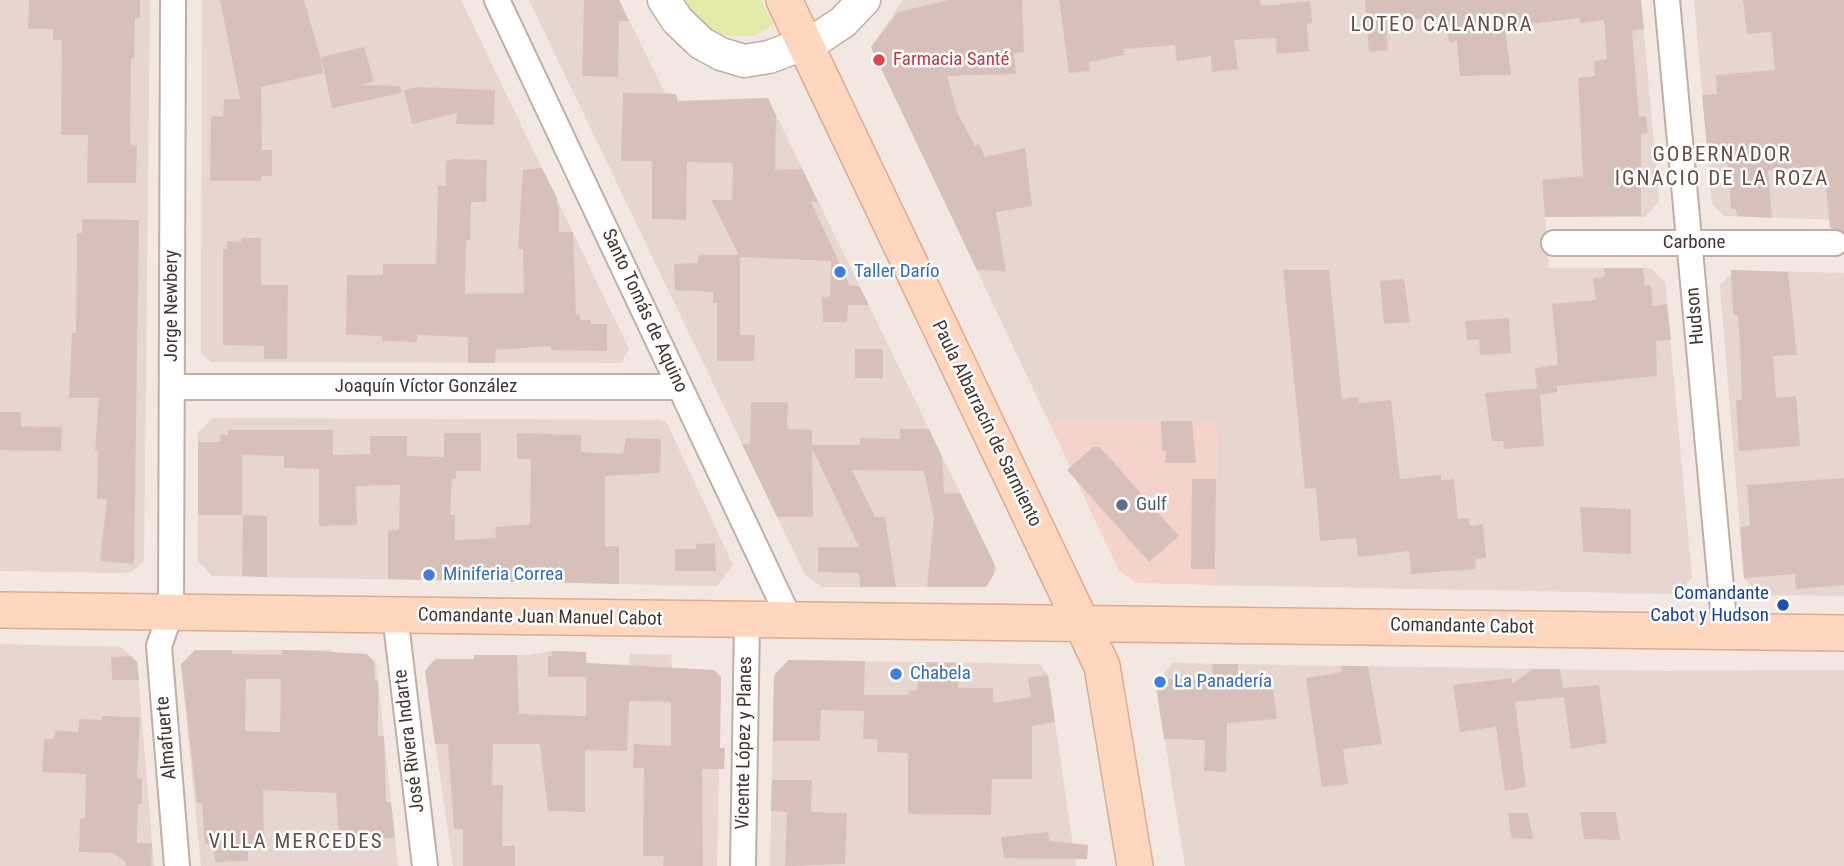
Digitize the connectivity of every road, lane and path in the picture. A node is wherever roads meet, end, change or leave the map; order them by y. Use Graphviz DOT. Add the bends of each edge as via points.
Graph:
graph roads {
  1 [pos="173,0"];
  2 [pos="497,0"];
  3 [pos="664,0"];
  4 [pos="783,0"];
  5 [pos="864,0"];
  6 [pos="1667,0"];
  7 [pos="804,44"];
  8 [pos="1554,243"];
  9 [pos="1689,243"];
  10 [pos="1835,243"];
  11 [pos="172,387"];
  12 [pos="680,387"];
  13 [pos="0,610"];
  14 [pos="171,612"];
  15 [pos="396,615"];
  16 [pos="747,621"];
  17 [pos="1080,621"];
  18 [pos="791,622"];
  19 [pos="1725,631"];
  20 [pos="1844,633"];
  21 [pos="177,866"];
  22 [pos="425,866"];
  23 [pos="743,866"];
  24 [pos="1135,866"];
  1 -- 11 [label="street, Jorge Newbery"];
  2 -- 12 [label="street, Santo Tomás de Aquino"];
  3 -- 7 [label="street" via="691,35 733,59 769,57"];
  4 -- 7 [label="main road, Paula Albarracín de Sarmiento"];
  5 -- 7 [label="street" via="834,29"];
  6 -- 9 [label="street, Hudson"];
  7 -- 17 [label="main road, Paula Albarracín de Sarmiento"];
  8 -- 9 [label="street, Carbone"];
  9 -- 10 [label="street, Carbone"];
  9 -- 19 [label="street, Hudson"];
  11 -- 12 [label="street, Joaquín Víctor González"];
  11 -- 14 [label="street, Jorge Newbery"];
  12 -- 18 [label="street, Santo Tomás de Aquino"];
  13 -- 14 [label="main road, Comandante Juan Manuel Cabot"];
  14 -- 15 [label="main road, Comandante Juan Manuel Cabot"];
  14 -- 21 [label="street, Almafuerte" via="159,646"];
  15 -- 16 [label="main road, Comandante Juan Manuel Cabot"];
  15 -- 22 [label="street, José Rivera Indarte"];
  16 -- 18 [label="main road, Comandante Juan Manuel Cabot"];
  16 -- 23 [label="street, Vicente López y Planes"];
  17 -- 18 [label="main road, Comandante Juan Manuel Cabot"];
  17 -- 19 [label="main road, Comandante Cabot"];
  17 -- 24 [label="main road, Paula Albarracín de Sarmiento" via="1101,666"];
  19 -- 20 [label="main road, Comandante Cabot"];
}
